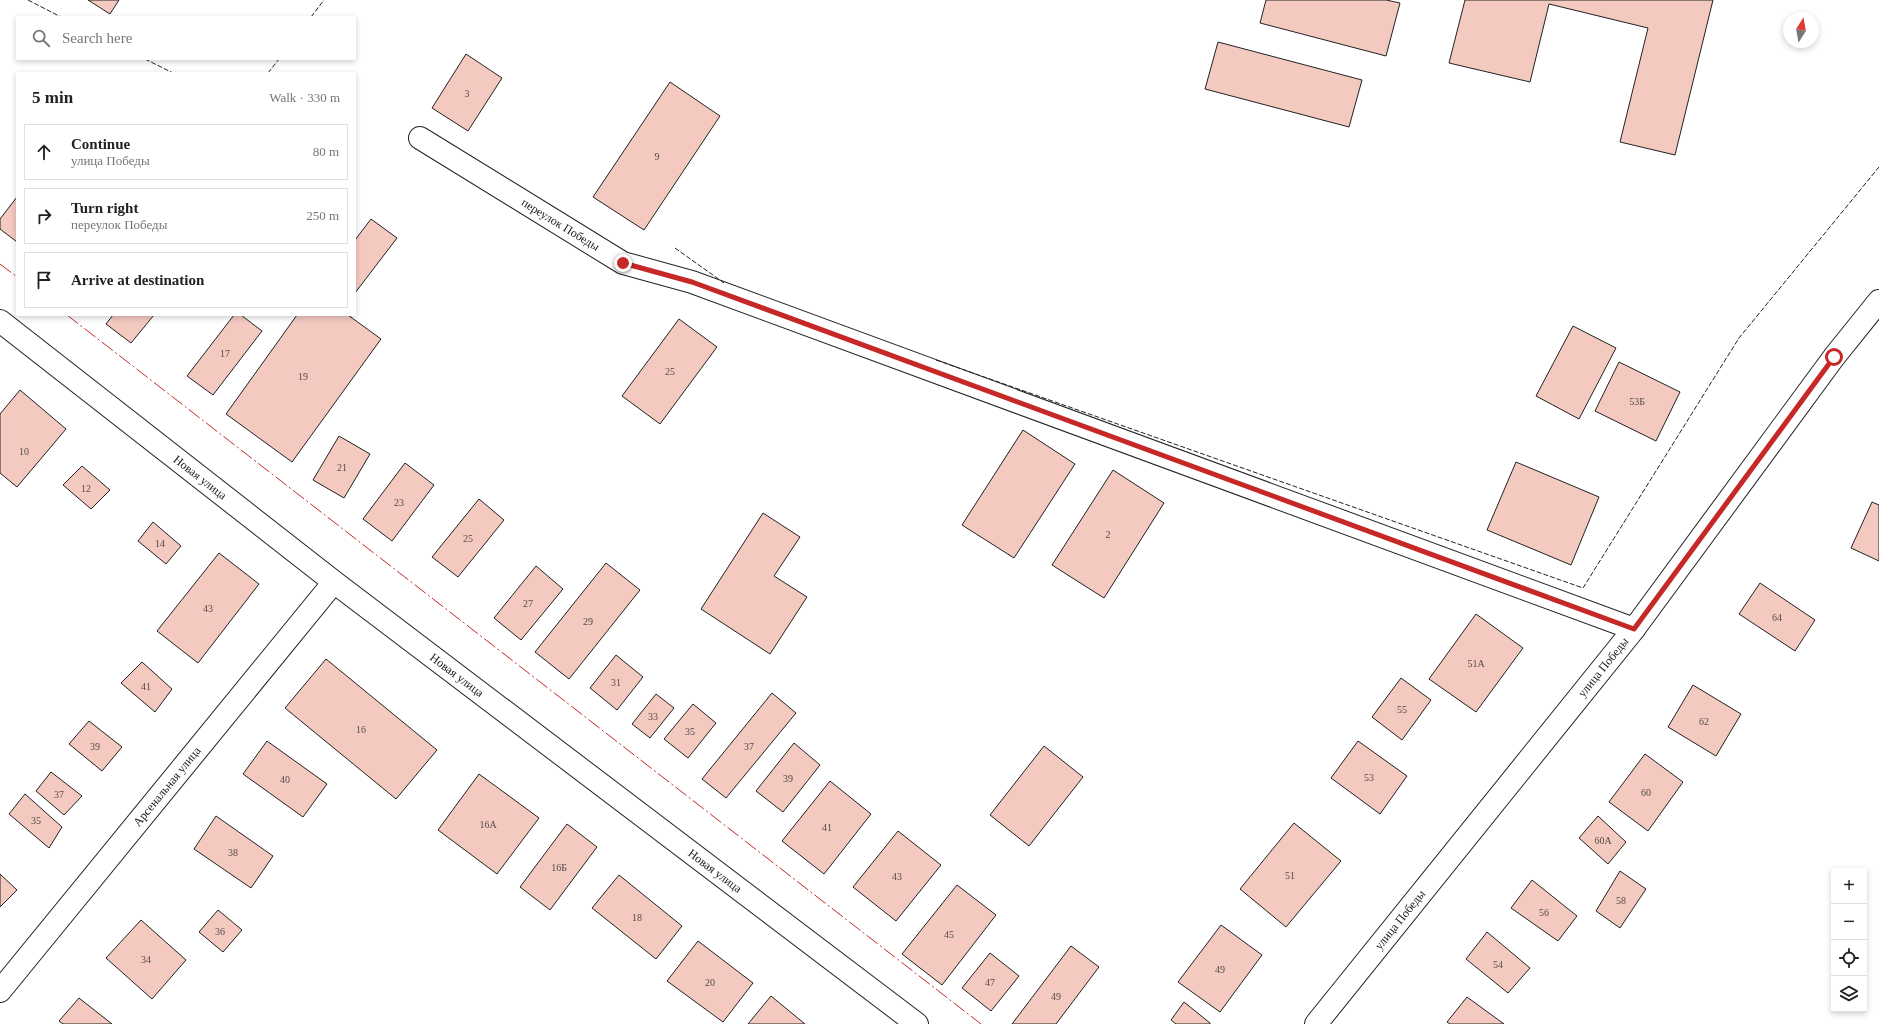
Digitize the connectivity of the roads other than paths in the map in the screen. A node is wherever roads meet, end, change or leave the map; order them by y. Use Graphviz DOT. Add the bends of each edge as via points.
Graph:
graph roads {
  1 [pos="420,138"];
  2 [pos="1879,301"];
  3 [pos="0,321"];
  4 [pos="334,582"];
  5 [pos="1634,629"];
  6 [pos="0,991"];
  7 [pos="917,1024"];
  8 [pos="1316,1024"];
  1 -- 5 [label="street, переулок Победы" via="623,263 692,282"];
  2 -- 5 [label="street, улица Победы" via="1834,357"];
  3 -- 4 [label="street, Новая улица"];
  4 -- 6 [label="street, Арсенальная улица"];
  4 -- 7 [label="street, Новая улица"];
  5 -- 8 [label="street, улица Победы"];
}
